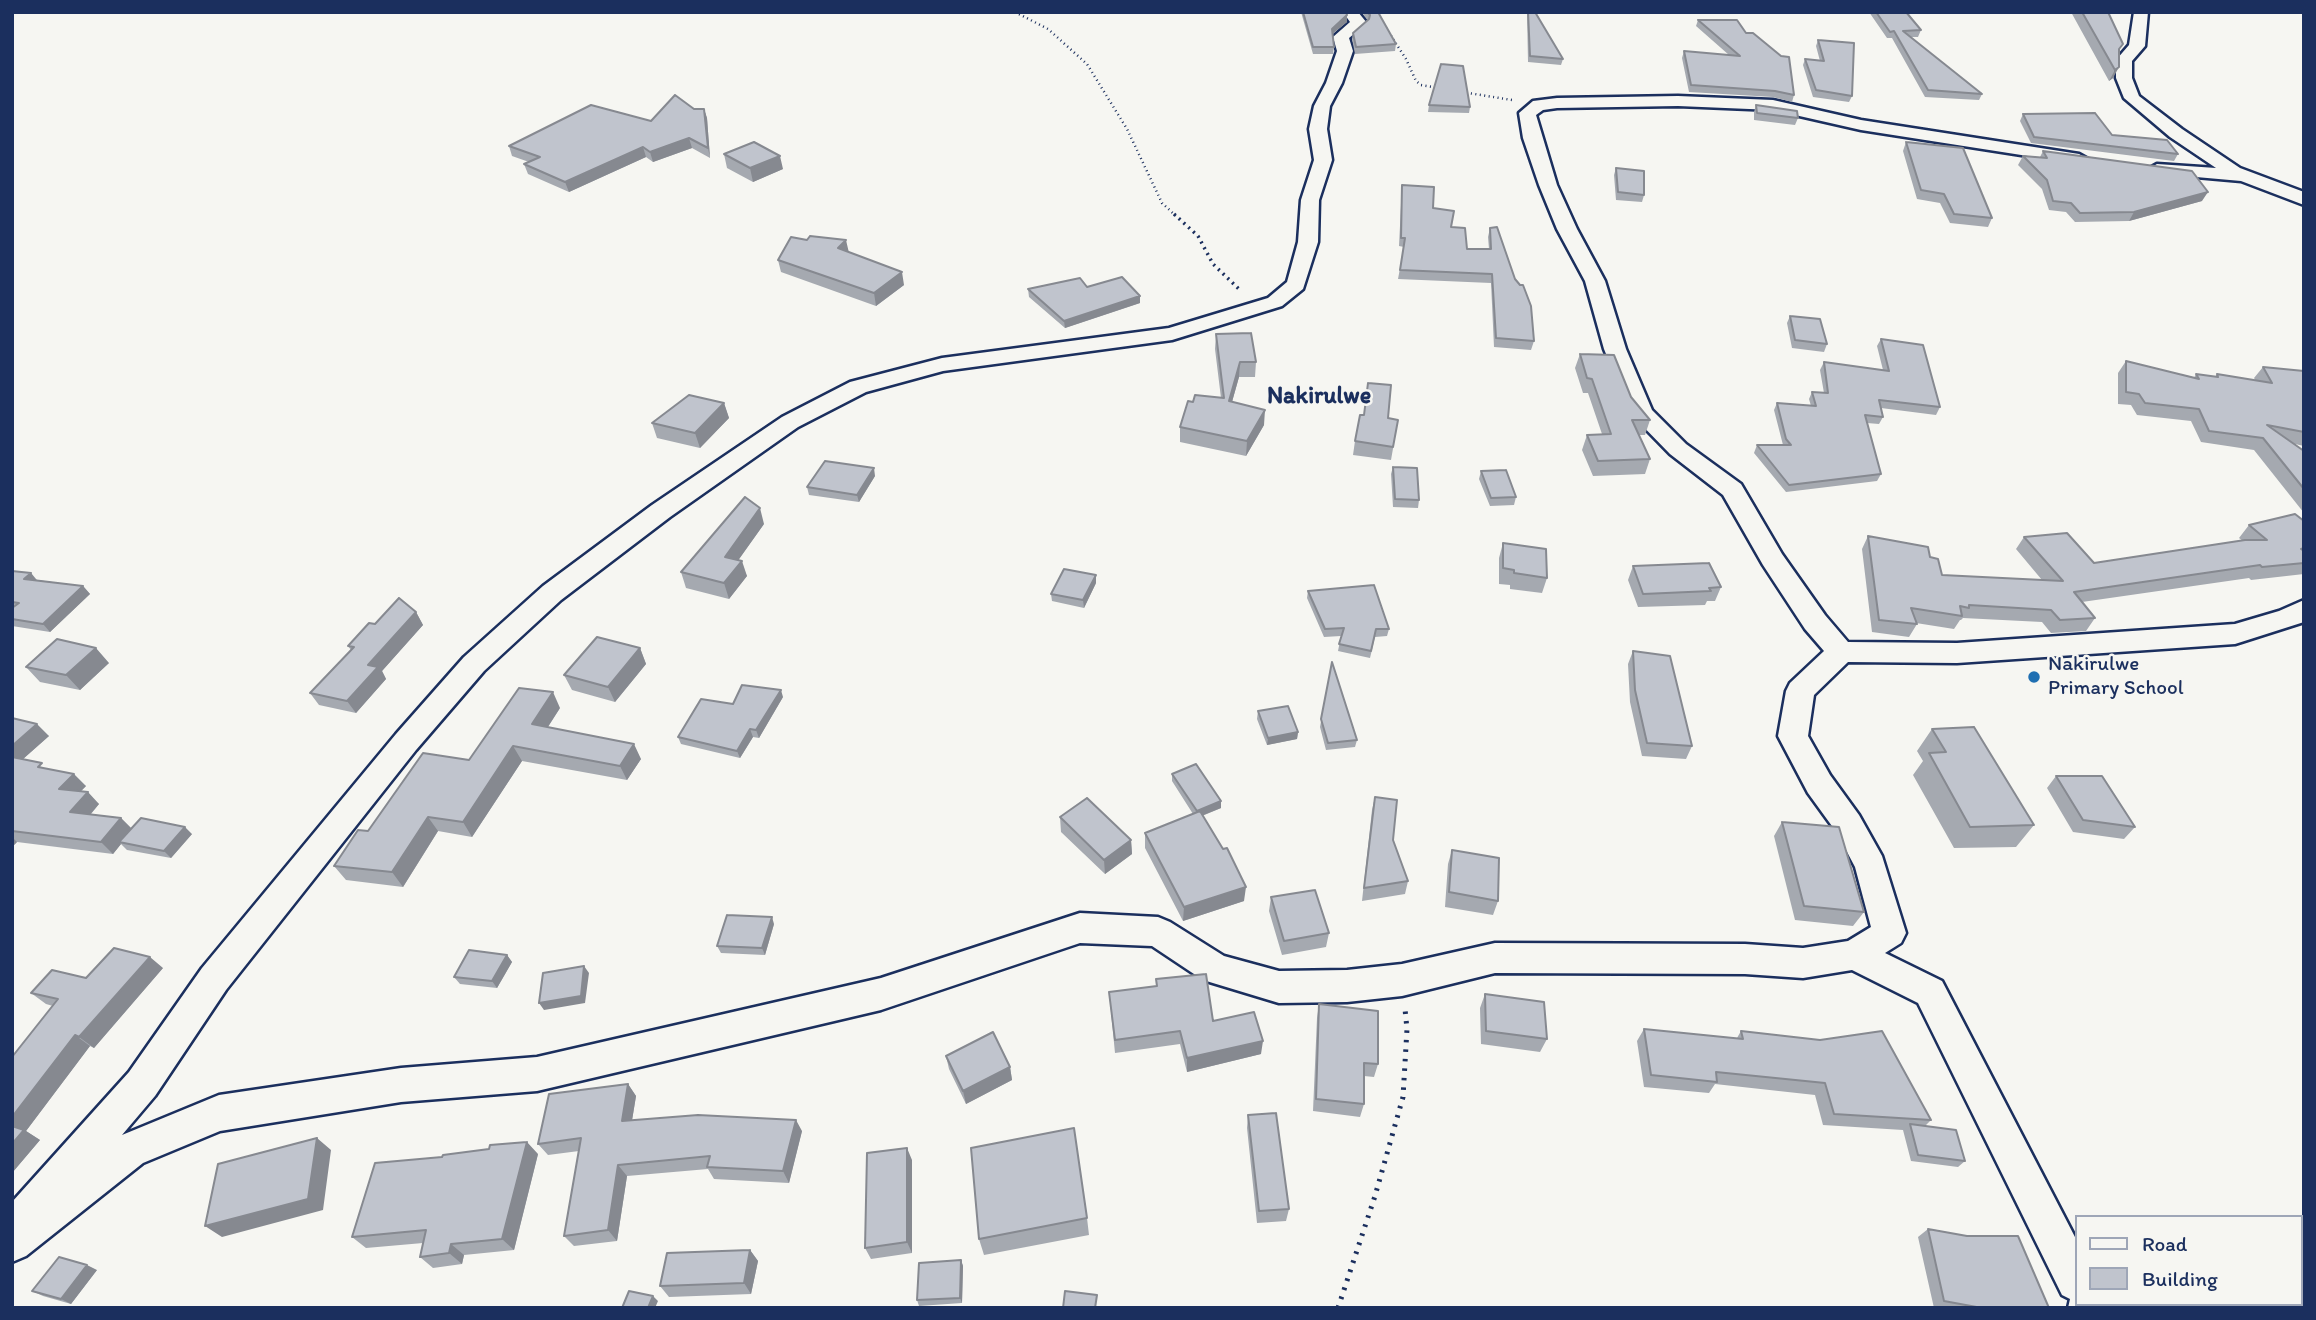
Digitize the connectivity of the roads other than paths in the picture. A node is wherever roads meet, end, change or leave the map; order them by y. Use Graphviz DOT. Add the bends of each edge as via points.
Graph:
graph roads {
  1 [pos="2141,12"];
  2 [pos="1355,17"];
  3 [pos="2102,162"];
  4 [pos="2141,167"];
  5 [pos="2245,176"];
  6 [pos="2304,199"];
  7 [pos="2299,620"];
  8 [pos="1841,652"];
  9 [pos="1854,955"];
  10 [pos="12,1231"];
  11 [pos="12,1242"];
  12 [pos="2074,1276"];
  1 -- 5 [label="street" via="2137,46 2124,61 2124,78 2132,98 2176,134"];
  2 -- 10 [label="street" via="1341,37 1345,51 1322,106 1318,129 1323,160 1310,200 1308,242 1296,285 1275,302 1172,334 942,365 858,387 790,422 661,510 552,593 474,664 214,979 142,1084"];
  3 -- 8 [label="street" via="1861,125 1773,105 1678,101 1539,104 1527,114 1532,138 1567,229 1595,281 1615,349 1642,413 1678,449 1732,490 1772,559"];
  4 -- 5 [label="street"];
  5 -- 6 [label="street"];
  7 -- 8 [label="street" via="2235,634 2071,647 1957,653"];
  8 -- 9 [label="street" via="1800,691 1793,736 1871,866 1889,933"];
  9 -- 11 [label="street" via="1803,963 1495,958 1402,980 1279,987 1215,969 1158,932 1080,928 881,995 537,1074 401,1085 219,1113 130,1150"];
  9 -- 12 [label="street" via="1930,992"];
}
